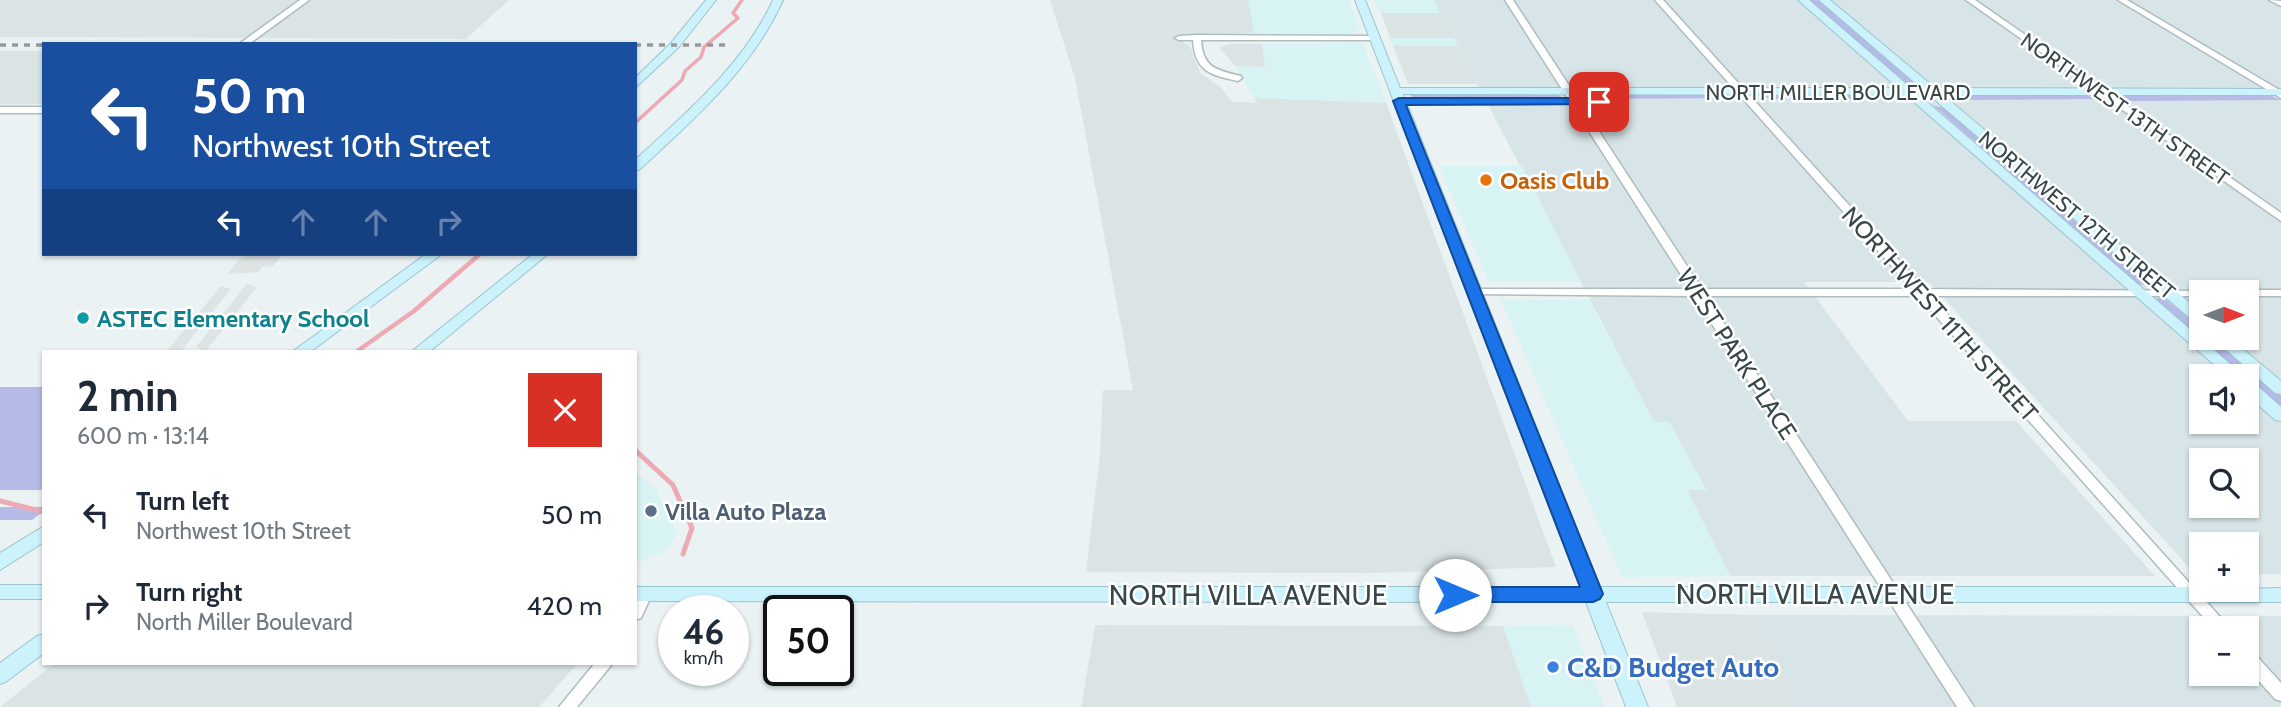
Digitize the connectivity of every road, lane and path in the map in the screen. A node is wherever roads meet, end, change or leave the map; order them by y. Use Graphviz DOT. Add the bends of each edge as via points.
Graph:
graph roads {
  1 [pos="305,0"];
  2 [pos="711,0"];
  3 [pos="778,0"];
  4 [pos="1360,0"];
  5 [pos="1508,0"];
  6 [pos="1659,0"];
  7 [pos="1803,0"];
  8 [pos="1824,0"];
  9 [pos="1970,0"];
  10 [pos="2122,0"];
  11 [pos="2273,0"];
  12 [pos="2281,4"];
  13 [pos="1197,37"];
  14 [pos="1179,38"];
  15 [pos="1375,38"];
  16 [pos="246,42"];
  17 [pos="1238,78"];
  18 [pos="637,83"];
  19 [pos="1740,91"];
  20 [pos="1909,92"];
  21 [pos="1931,92"];
  22 [pos="2102,93"];
  23 [pos="1397,96"];
  24 [pos="1571,96"];
  25 [pos="2280,96"];
  26 [pos="1749,102"];
  27 [pos="1921,102"];
  28 [pos="1944,102"];
  29 [pos="2117,103"];
  30 [pos="0,110"];
  31 [pos="42,110"];
  32 [pos="637,165"];
  33 [pos="2281,218"];
  34 [pos="432,256"];
  35 [pos="539,256"];
  36 [pos="1474,292"];
  37 [pos="1697,292"];
  38 [pos="1920,292"];
  39 [pos="2140,293"];
  40 [pos="2168,293"];
  41 [pos="2189,293"];
  42 [pos="2259,293"];
  43 [pos="2281,293"];
  44 [pos="2189,310"];
  45 [pos="303,350"];
  46 [pos="421,350"];
  47 [pos="2235,350"];
  48 [pos="2222,364"];
  49 [pos="2281,389"];
  50 [pos="2259,397"];
  51 [pos="2281,416"];
  52 [pos="42,534"];
  53 [pos="0,563"];
  54 [pos="0,592"];
  55 [pos="42,592"];
  56 [pos="2189,592"];
  57 [pos="639,594"];
  58 [pos="1593,594"];
  59 [pos="1893,594"];
  60 [pos="2189,595"];
  61 [pos="2259,595"];
  62 [pos="2281,595"];
  63 [pos="2198,602"];
  64 [pos="2211,616"];
  65 [pos="42,644"];
  66 [pos="603,665"];
  67 [pos="2259,669"];
  68 [pos="0,675"];
  69 [pos="2281,694"];
  70 [pos="567,707"];
  71 [pos="1637,707"];
  72 [pos="1966,707"];
  1 -- 16 [label="street"];
  2 -- 18 [label="street"];
  3 -- 32 [label="street" via="762,32 729,72"];
  4 -- 15 [label="street"];
  5 -- 24 [label="street, WEST PARK PLACE"];
  6 -- 19 [label="street, NORTHWEST 11TH STREET"];
  7 -- 20 [label="street, NORTHWEST 12TH STREET"];
  8 -- 21 [label="street, NORTHWEST 12TH STREET"];
  9 -- 22 [label="street, NORTHWEST 13TH STREET"];
  10 -- 25 [label="street"];
  11 -- 12 [label="street"];
  13 -- 14 [label="street"];
  13 -- 15 [label="street"];
  13 -- 17 [label="street" via="1203,65 1211,72"];
  15 -- 23 [label="street"];
  19 -- 20 [label="street, NORTH MILLER BOULEVARD"];
  19 -- 24 [label="street, NORTH MILLER BOULEVARD"];
  19 -- 26 [label="street, NORTHWEST 11TH STREET"];
  20 -- 21 [label="street, NORTH MILLER BOULEVARD"];
  20 -- 27 [label="street, NORTHWEST 12TH STREET"];
  21 -- 22 [label="street, NORTH MILLER BOULEVARD"];
  21 -- 28 [label="street, NORTHWEST 12TH STREET"];
  22 -- 25 [label="street, NORTH MILLER BOULEVARD"];
  22 -- 29 [label="street, NORTHWEST 13TH STREET"];
  23 -- 24 [label="street, NORTH MILLER BOULEVARD"];
  23 -- 36 [label="street"];
  24 -- 26 [label="street, NORTH MILLER BOULEVARD"];
  24 -- 37 [label="street, WEST PARK PLACE"];
  25 -- 29 [label="street, NORTH MILLER BOULEVARD"];
  26 -- 27 [label="street, NORTH MILLER BOULEVARD"];
  26 -- 38 [label="street, NORTHWEST 11TH STREET"];
  27 -- 28 [label="street, NORTH MILLER BOULEVARD"];
  27 -- 39 [label="street, NORTHWEST 12TH STREET"];
  28 -- 29 [label="street, NORTH MILLER BOULEVARD"];
  28 -- 40 [label="street, NORTHWEST 12TH STREET"];
  29 -- 33 [label="street, NORTHWEST 13TH STREET"];
  30 -- 31 [label="street"];
  34 -- 45 [label="street"];
  35 -- 46 [label="street"];
  36 -- 37 [label="street"];
  36 -- 58 [label="street"];
  37 -- 38 [label="street"];
  37 -- 59 [label="street, WEST PARK PLACE"];
  38 -- 39 [label="street"];
  38 -- 56 [label="street, NORTHWEST 11TH STREET"];
  39 -- 40 [label="street"];
  39 -- 48 [label="street, NORTHWEST 12TH STREET"];
  40 -- 41 [label="street"];
  40 -- 44 [label="street, NORTHWEST 12TH STREET"];
  42 -- 43 [label="street"];
  47 -- 49 [label="street"];
  50 -- 51 [label="street"];
  52 -- 53 [label="street"];
  54 -- 55 [label="street"];
  57 -- 58 [label="street, NORTH VILLA AVENUE"];
  58 -- 59 [label="street, NORTH VILLA AVENUE"];
  58 -- 71 [label="street"];
  59 -- 60 [label="street, NORTH VILLA AVENUE"];
  59 -- 72 [label="street, WEST PARK PLACE"];
  61 -- 62 [label="street, NORTH VILLA AVENUE"];
  63 -- 64 [label="street, NORTHWEST 11TH STREET"];
  65 -- 68 [label="street"];
  66 -- 70 [label="street"];
  67 -- 69 [label="street"];
}
